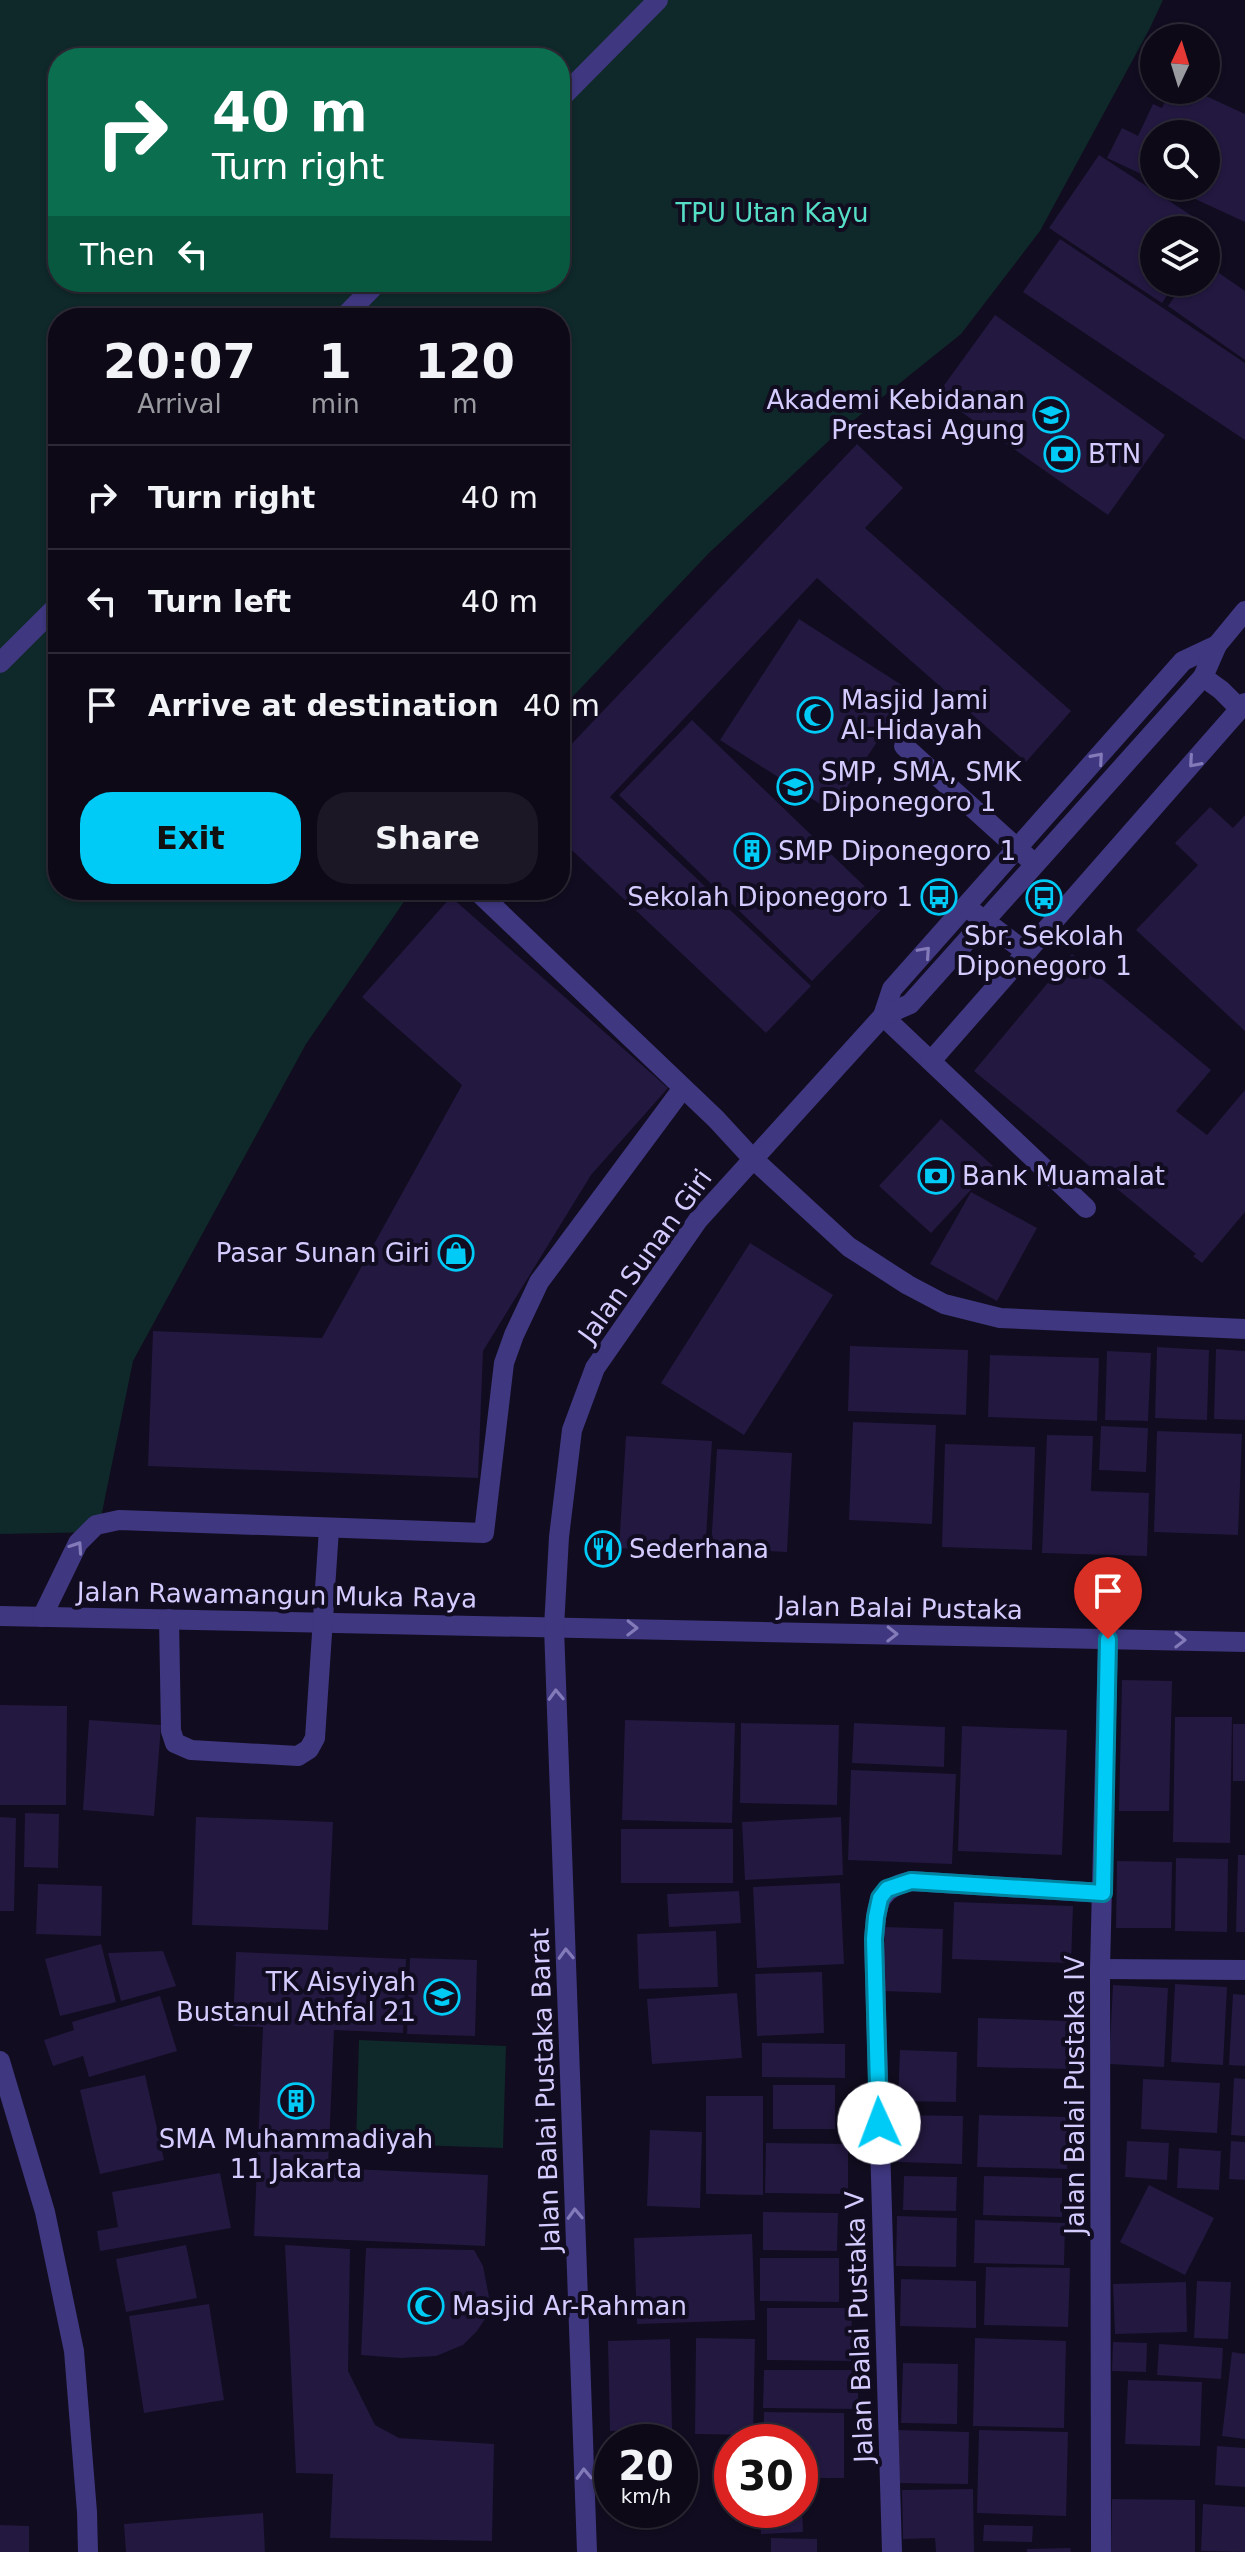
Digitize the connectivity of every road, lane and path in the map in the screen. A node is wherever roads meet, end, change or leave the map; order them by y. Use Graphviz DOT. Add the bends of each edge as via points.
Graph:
graph roads {
  1 [pos="658,0"];
  2 [pos="570,89"];
  3 [pos="368,292"];
  4 [pos="353,308"];
  5 [pos="1245,611"];
  6 [pos="48,615"];
  7 [pos="1217,645"];
  8 [pos="0,663"];
  9 [pos="1203,677"];
  10 [pos="1243,706"];
  11 [pos="904,746"];
  12 [pos="1018,849"];
  13 [pos="1036,864"];
  14 [pos="486,900"];
  15 [pos="966,906"];
  16 [pos="983,920"];
  17 [pos="1027,953"];
  18 [pos="883,1016"];
  19 [pos="931,1061"];
  20 [pos="683,1088"];
  21 [pos="752,1158"];
  22 [pos="1086,1208"];
  23 [pos="1245,1329"];
  24 [pos="329,1529"];
  25 [pos="0,1616"];
  26 [pos="42,1617"];
  27 [pos="169,1619"];
  28 [pos="321,1622"];
  29 [pos="554,1627"];
  30 [pos="1108,1639"];
  31 [pos="1245,1642"];
  32 [pos="1103,1893"];
  33 [pos="1100,1969"];
  34 [pos="1245,1970"];
  35 [pos="0,2061"];
  36 [pos="88,2552"];
  37 [pos="587,2552"];
  38 [pos="892,2552"];
  39 [pos="1101,2552"];
  1 -- 2 [label="street"];
  3 -- 4 [label="street"];
  5 -- 7 [label="street, Jalan Sunan Giri"];
  6 -- 8 [label="street"];
  7 -- 9 [label="street, Jalan Sunan Giri"];
  12 -- 7 [label="street, Jalan Sunan Giri, one-way" via="1183,661"];
  9 -- 10 [label="street"];
  9 -- 13 [label="street, Jalan Sunan Giri"];
  10 -- 17 [label="street, one-way"];
  11 -- 12 [label="street"];
  12 -- 13 [label="street"];
  12 -- 15 [label="street, Jalan Sunan Giri"];
  13 -- 16 [label="street, Jalan Sunan Giri"];
  14 -- 20 [label="street"];
  15 -- 16 [label="street"];
  18 -- 15 [label="street, Jalan Sunan Giri, one-way" via="892,989"];
  16 -- 17 [label="street"];
  16 -- 18 [label="street, Jalan Sunan Giri" via="910,1004"];
  17 -- 19 [label="street"];
  18 -- 19 [label="street"];
  18 -- 21 [label="street, Jalan Sunan Giri"];
  19 -- 22 [label="street"];
  20 -- 21 [label="street"];
  20 -- 24 [label="street" via="539,1282 514,1335 504,1363 484,1533"];
  21 -- 23 [label="street" via="849,1247 944,1304 1000,1318"];
  21 -- 29 [label="street, Jalan Sunan Giri" via="698,1220 595,1368 572,1430"];
  26 -- 24 [label="street, one-way" via="78,1543 96,1525 119,1520"];
  24 -- 28 [label="street"];
  25 -- 26 [label="street, Jalan Rawamangun Muka Raya"];
  26 -- 27 [label="street, Jalan Rawamangun Muka Raya"];
  27 -- 28 [label="street, Jalan Rawamangun Muka Raya"];
  27 -- 28 [label="street" via="175,1743 191,1750 298,1756 315,1738"];
  28 -- 29 [label="street, Jalan Rawamangun Muka Raya"];
  29 -- 30 [label="street, Jalan Balai Pustaka, one-way"];
  37 -- 29 [label="street, Jalan Balai Pustaka Barat, one-way"];
  30 -- 31 [label="street, Jalan Balai Pustaka, one-way"];
  30 -- 32 [label="street, Jalan Balai Pustaka IV"];
  32 -- 33 [label="street, Jalan Balai Pustaka IV"];
  32 -- 38 [label="street, Jalan Balai Pustaka V" via="911,1881 887,1889 880,1898 874,1939"];
  33 -- 34 [label="street"];
  33 -- 39 [label="street, Jalan Balai Pustaka IV"];
  35 -- 36 [label="street" via="45,2212 74,2351"];
}
